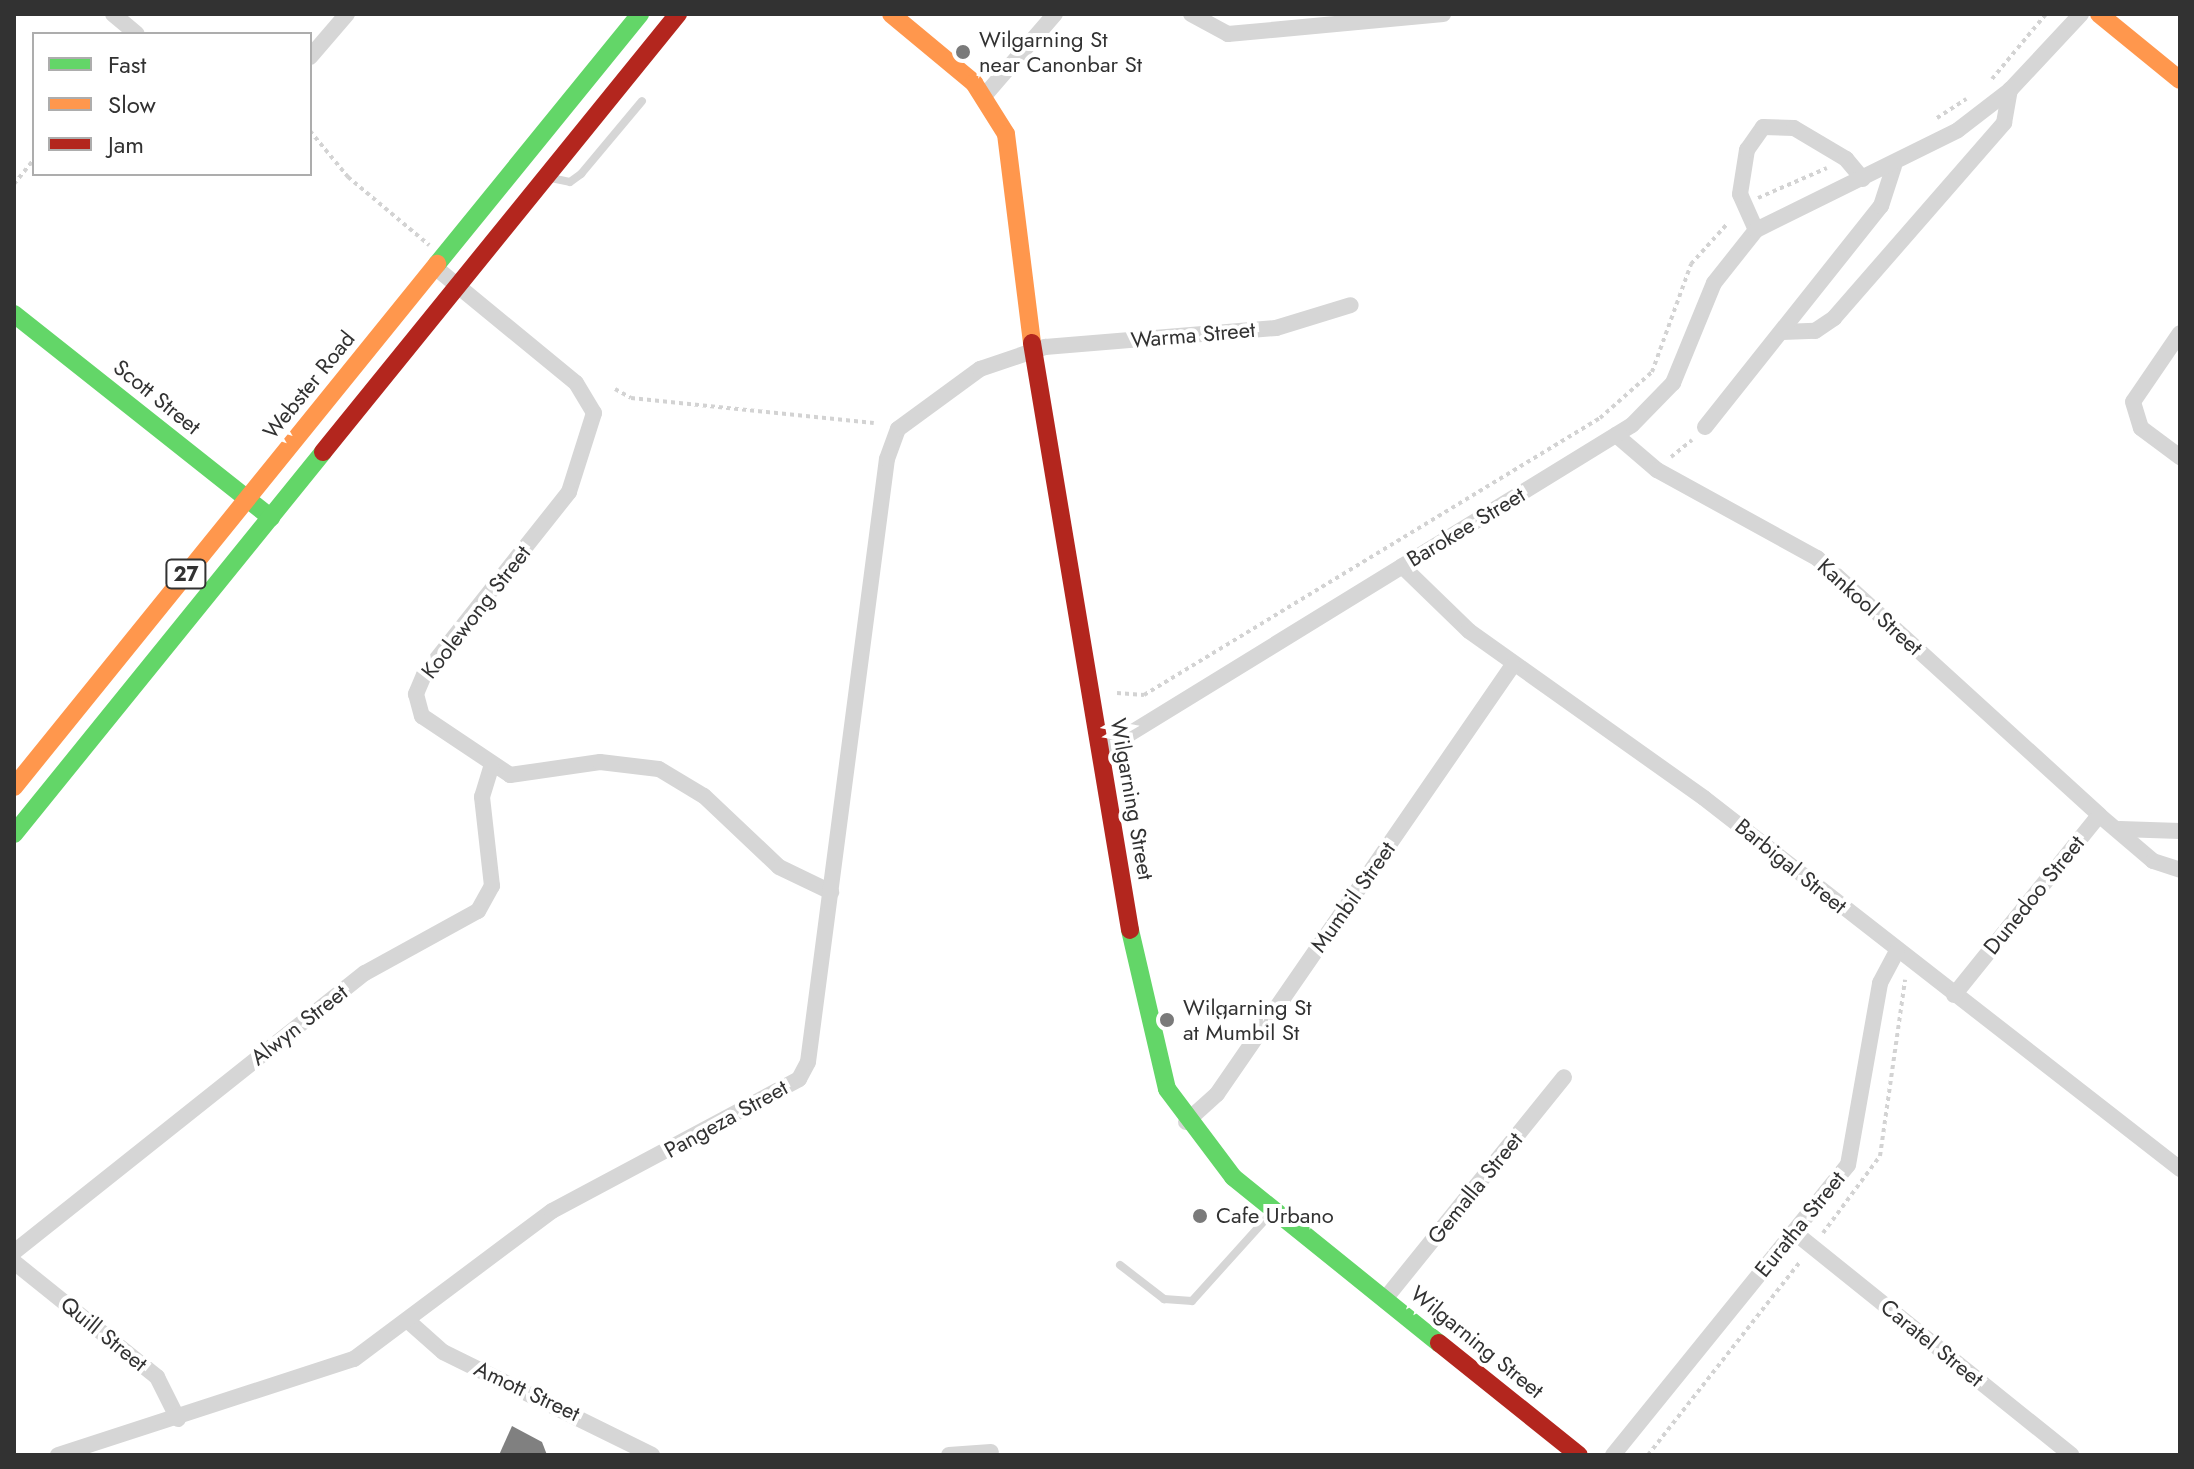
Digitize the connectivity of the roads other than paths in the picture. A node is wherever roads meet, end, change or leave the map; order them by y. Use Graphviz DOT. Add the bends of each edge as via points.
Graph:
graph roads {
  1 [pos="113,14"];
  2 [pos="347,14"];
  3 [pos="640,14"];
  4 [pos="678,14"];
  5 [pos="891,14"];
  6 [pos="1055,14"];
  7 [pos="1191,14"];
  8 [pos="1443,14"];
  9 [pos="2081,14"];
  10 [pos="2099,14"];
  11 [pos="135,32"];
  12 [pos="312,55"];
  13 [pos="2180,80"];
  14 [pos="2010,90"];
  15 [pos="985,95"];
  16 [pos="642,101"];
  17 [pos="1894,166"];
  18 [pos="547,177"];
  19 [pos="1863,179"];
  20 [pos="1756,230"];
  21 [pos="440,262"];
  22 [pos="460,286"];
  23 [pos="1351,305"];
  24 [pos="14,314"];
  25 [pos="1782,332"];
  26 [pos="2180,333"];
  27 [pos="1031,352"];
  28 [pos="1705,427"];
  29 [pos="1616,435"];
  30 [pos="2180,457"];
  31 [pos="247,500"];
  32 [pos="271,518"];
  33 [pos="1402,566"];
  34 [pos="1513,665"];
  35 [pos="1100,752"];
  36 [pos="491,767"];
  37 [pos="14,787"];
  38 [pos="2099,815"];
  39 [pos="2120,829"];
  40 [pos="2180,831"];
  41 [pos="14,834"];
  42 [pos="2180,870"];
  43 [pos="831,892"];
  44 [pos="1897,951"];
  45 [pos="1954,995"];
  46 [pos="1564,1077"];
  47 [pos="1186,1122"];
  48 [pos="2180,1169"];
  49 [pos="1274,1210"];
  50 [pos="1794,1232"];
  51 [pos="14,1252"];
  52 [pos="14,1262"];
  53 [pos="1120,1265"];
  54 [pos="1385,1299"];
  55 [pos="407,1320"];
  56 [pos="178,1419"];
  57 [pos="991,1452"];
  58 [pos="77,1453"];
  59 [pos="58,1455"];
  60 [pos="652,1455"];
  61 [pos="949,1455"];
  62 [pos="1579,1455"];
  63 [pos="1613,1455"];
  64 [pos="2071,1455"];
  1 -- 11 [label="street"];
  2 -- 12 [label="street"];
  3 -- 21 [label="street, Webster Road / 27"];
  4 -- 18 [label="street, 27"];
  5 -- 15 [label="street, Wilgarning Street"];
  6 -- 15 [label="street"];
  7 -- 8 [label="street" via="1228,34"];
  9 -- 14 [label="street, Barokee Street"];
  10 -- 13 [label="street"];
  14 -- 17 [label="street, Barokee Street"];
  14 -- 25 [label="street, Barokee Street" via="2004,123 1834,318 1815,331"];
  15 -- 27 [label="street, Wilgarning Street" via="1009,149"];
  16 -- 18 [label="lane" via="576,179"];
  17 -- 19 [label="street, Barokee Street"];
  17 -- 25 [label="street" via="1881,206"];
  18 -- 22 [label="street, 27"];
  19 -- 20 [label="street, Barokee Street"];
  19 -- 20 [label="street" via="1846,159 1794,128 1763,127 1749,143 1740,194"];
  20 -- 29 [label="street, Barokee Street" via="1714,283 1673,383"];
  21 -- 22 [label="street, Koolewong Street"];
  21 -- 31 [label="street, Webster Road / 27"];
  22 -- 32 [label="street, 27"];
  22 -- 36 [label="street, Koolewong Street" via="576,383 594,413 569,492 416,694 422,716"];
  23 -- 27 [label="street, Warma Street" via="1276,328"];
  24 -- 31 [label="street, Scott Street"];
  25 -- 28 [label="street"];
  26 -- 30 [label="street" via="2133,402 2141,428"];
  27 -- 35 [label="street, Wilgarning Street"];
  27 -- 43 [label="street, Pangeza Street" via="980,369 911,417 891,442"];
  29 -- 33 [label="street, Barokee Street"];
  29 -- 38 [label="street, Kankool Street" via="1657,470 1817,558"];
  31 -- 32 [label="street, Scott Street"];
  31 -- 37 [label="street, Webster Road / 27"];
  32 -- 41 [label="street, 27"];
  33 -- 34 [label="street, Barbigal Street"];
  33 -- 35 [label="street, Barokee Street"];
  34 -- 44 [label="street, Barbigal Street" via="1672,774"];
  34 -- 47 [label="street, Mumbil Street" via="1217,1094"];
  35 -- 47 [label="street, Wilgarning Street" via="1151,1043"];
  36 -- 43 [label="street, Koolewong Street" via="517,776 600,762 659,769 704,796 779,867"];
  36 -- 51 [label="street, Alwyn Street" via="482,797 492,886 478,911 365,973"];
  38 -- 39 [label="street, Dunedoo Street"];
  38 -- 45 [label="street, Dunedoo Street"];
  39 -- 40 [label="street"];
  39 -- 42 [label="street, Dunedoo Street" via="2153,861"];
  43 -- 55 [label="street, Pangeza Street" via="808,1062 799,1079 552,1211"];
  44 -- 45 [label="street, Barbigal Street"];
  44 -- 50 [label="street, Euratha Street" via="1880,983 1853,1155"];
  45 -- 48 [label="street, Barbigal Street"];
  46 -- 54 [label="street, Gemalla Street"];
  47 -- 49 [label="street, Wilgarning Street" via="1215,1160"];
  49 -- 53 [label="lane" via="1186,1303 1164,1299"];
  49 -- 54 [label="street, Wilgarning Street"];
  50 -- 63 [label="street, Euratha Street"];
  50 -- 64 [label="street, Caratel Street"];
  52 -- 56 [label="street, Quill Street" via="157,1377"];
  54 -- 62 [label="street, Wilgarning Street"];
  55 -- 56 [label="street, Pangeza Street" via="354,1359"];
  55 -- 60 [label="street, Amott Street" via="443,1352"];
  56 -- 58 [label="street, Pangeza Street"];
  57 -- 61 [label="street"];
  58 -- 59 [label="street, Pangeza Street"];
}
